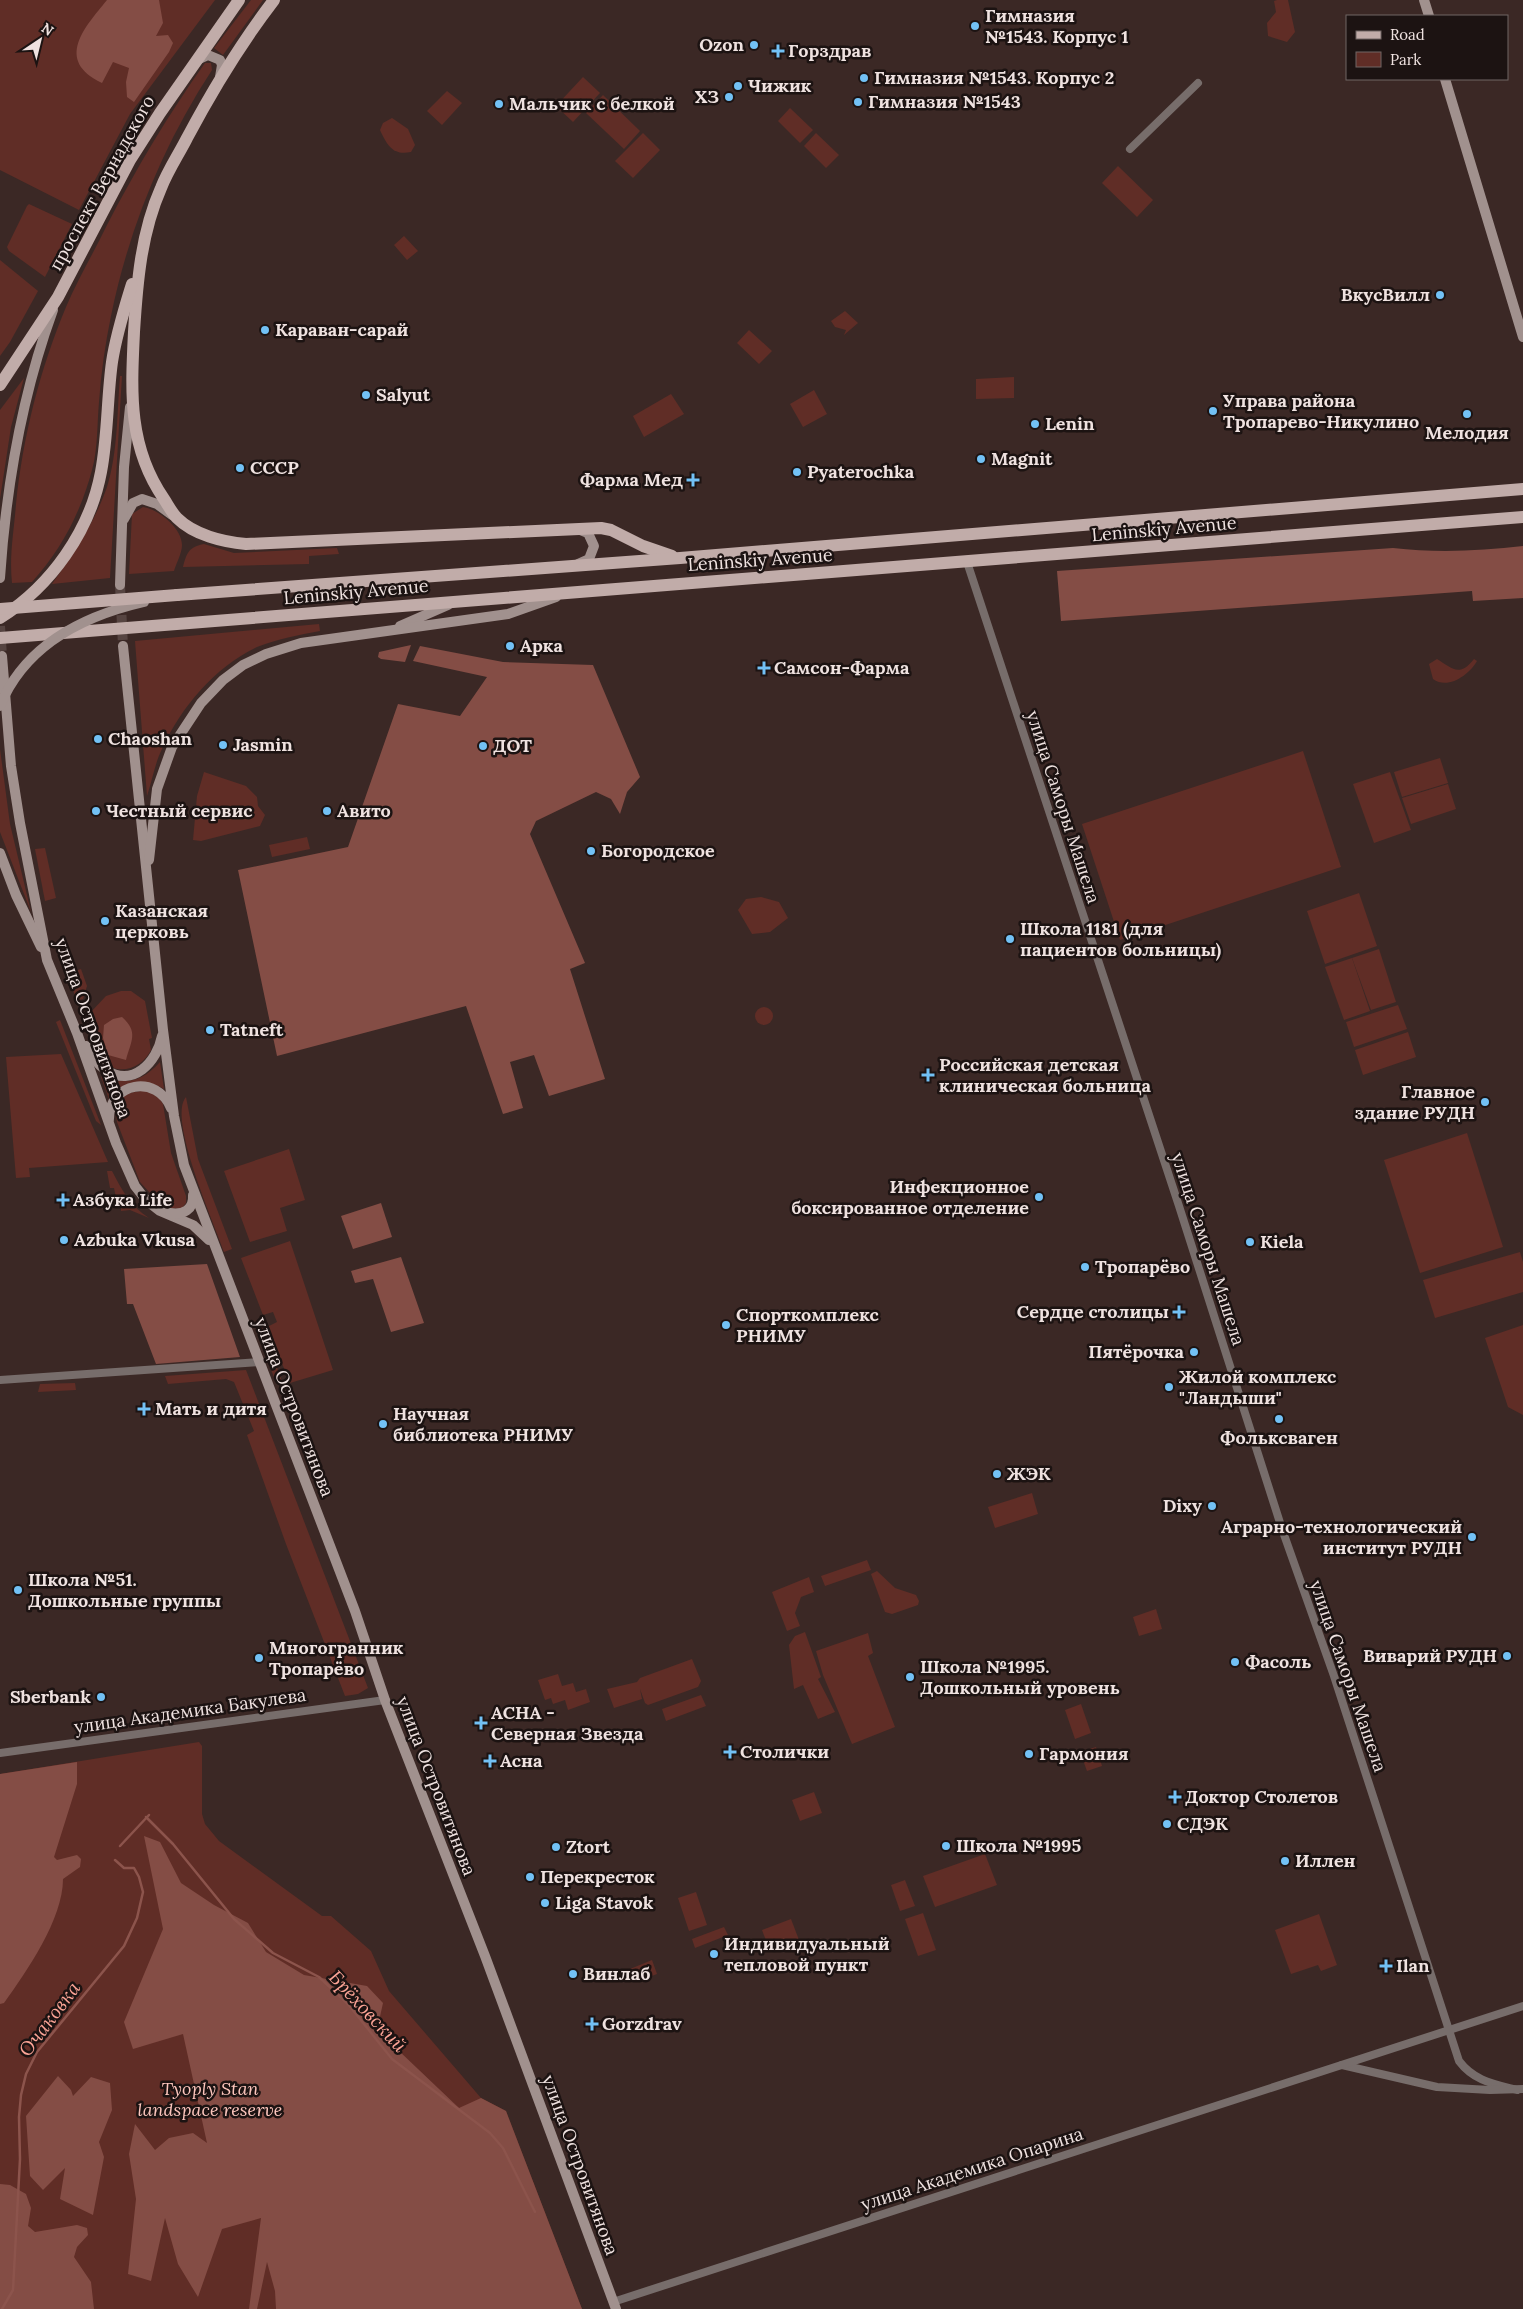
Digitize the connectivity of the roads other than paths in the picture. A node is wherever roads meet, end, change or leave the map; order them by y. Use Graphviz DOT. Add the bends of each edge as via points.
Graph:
graph roads {
  1 [pos="239,0"];
  2 [pos="274,0"];
  3 [pos="1424,0"];
  4 [pos="1429,15"];
  5 [pos="192,64"];
  6 [pos="219,80"];
  7 [pos="1446,80"];
  8 [pos="1198,83"];
  9 [pos="1130,149"];
  10 [pos="144,243"];
  11 [pos="58,298"];
  12 [pos="1520,321"];
  13 [pos="1523,337"];
  14 [pos="0,385"];
  15 [pos="131,392"];
  16 [pos="1523,489"];
  17 [pos="1523,517"];
  18 [pos="176,518"];
  19 [pos="575,528"];
  20 [pos="122,530"];
  21 [pos="680,558"];
  22 [pos="967,562"];
  23 [pos="576,565"];
  24 [pos="0,578"];
  25 [pos="120,585"];
  26 [pos="568,592"];
  27 [pos="177,595"];
  28 [pos="454,602"];
  29 [pos="0,609"];
  30 [pos="0,618"];
  31 [pos="392,630"];
  32 [pos="0,638"];
  33 [pos="123,646"];
  34 [pos="2,656"];
  35 [pos="0,706"];
  36 [pos="0,854"];
  37 [pos="147,876"];
  38 [pos="47,960"];
  39 [pos="163,1030"];
  40 [pos="77,1033"];
  41 [pos="174,1116"];
  42 [pos="109,1122"];
  43 [pos="191,1187"];
  44 [pos="152,1206"];
  45 [pos="214,1247"];
  46 [pos="260,1362"];
  47 [pos="0,1380"];
  48 [pos="385,1700"];
  49 [pos="0,1753"];
  50 [pos="1523,2006"];
  51 [pos="1450,2030"];
  52 [pos="1340,2065"];
  53 [pos="1520,2090"];
  54 [pos="615,2305"];
  1 -- 5 [label="main road, проспект Вернадского"];
  2 -- 6 [label="main road"];
  3 -- 4 [label="main road"];
  5 -- 6 [label="main road" via="201,58 214,56 222,65"];
  5 -- 11 [label="main road, проспект Вернадского" via="130,160"];
  6 -- 10 [label="main road" via="161,187"];
  7 -- 12 [label="main road"];
  8 -- 9 [label="street"];
  10 -- 15 [label="main road" via="136,298"];
  10 -- 30 [label="main road" via="115,344 101,472 90,506 70,548 50,576 31,596"];
  11 -- 14 [label="main road, проспект Вернадского"];
  11 -- 24 [label="main road" via="20,429 10,481"];
  12 -- 13 [label="main road"];
  15 -- 18 [label="main road" via="136,432 146,469"];
  15 -- 20 [label="main road"];
  16 -- 21 [label="main road, Leninskiy Avenue"];
  17 -- 22 [label="main road, Leninskiy Avenue"];
  18 -- 19 [label="main road" via="202,534 246,544"];
  18 -- 20 [label="main road" via="142,498 132,503"];
  19 -- 21 [label="main road" via="606,528 643,546"];
  19 -- 23 [label="main road" via="588,533 594,546 590,559"];
  20 -- 25 [label="main road"];
  21 -- 23 [label="main road, Leninskiy Avenue"];
  22 -- 26 [label="main road, Leninskiy Avenue"];
  22 -- 51 [label="street, улица Саморы Машела"];
  23 -- 27 [label="main road, Leninskiy Avenue"];
  26 -- 28 [label="main road, Leninskiy Avenue"];
  26 -- 31 [label="main road" via="508,614"];
  27 -- 29 [label="main road, Leninskiy Avenue, bridge"];
  27 -- 35 [label="main road, bridge" via="124,606 62,632 27,663"];
  28 -- 31 [label="main road"];
  28 -- 32 [label="main road, Leninskiy Avenue"];
  31 -- 37 [label="main road" via="317,639 275,651 243,664 212,691 185,724 166,761 157,789"];
  33 -- 37 [label="main road, улица Островитянова"];
  34 -- 38 [label="main road, улица Островитянова" via="11,766"];
  36 -- 38 [label="main road"];
  37 -- 39 [label="main road, улица Островитянова"];
  38 -- 40 [label="main road, улица Островитянова"];
  39 -- 40 [label="main road" via="152,1062 142,1071 123,1076 100,1066"];
  39 -- 41 [label="main road, улица Островитянова"];
  40 -- 42 [label="main road, улица Островитянова"];
  41 -- 42 [label="main road" via="158,1092 148,1086 138,1086 116,1098 110,1109"];
  41 -- 43 [label="main road, улица Островитянова"];
  42 -- 44 [label="main road, улица Островитянова" via="131,1178"];
  43 -- 44 [label="main road" via="193,1201 185,1212 165,1212"];
  43 -- 45 [label="main road, улица Островитянова"];
  44 -- 45 [label="main road, улица Островитянова" via="193,1225"];
  45 -- 46 [label="main road, улица Островитянова"];
  46 -- 47 [label="street"];
  46 -- 48 [label="main road, улица Островитянова" via="355,1611"];
  48 -- 49 [label="street, улица Академика Бакулева"];
  48 -- 54 [label="main road, улица Островитянова" via="485,1956"];
  50 -- 51 [label="street, улица Академика Опарина"];
  51 -- 52 [label="street, улица Академика Опарина"];
  51 -- 53 [label="street, улица Саморы Машела" via="1459,2060 1467,2072"];
  52 -- 53 [label="street" via="1437,2087"];
  52 -- 54 [label="street, улица Академика Опарина"];
}
